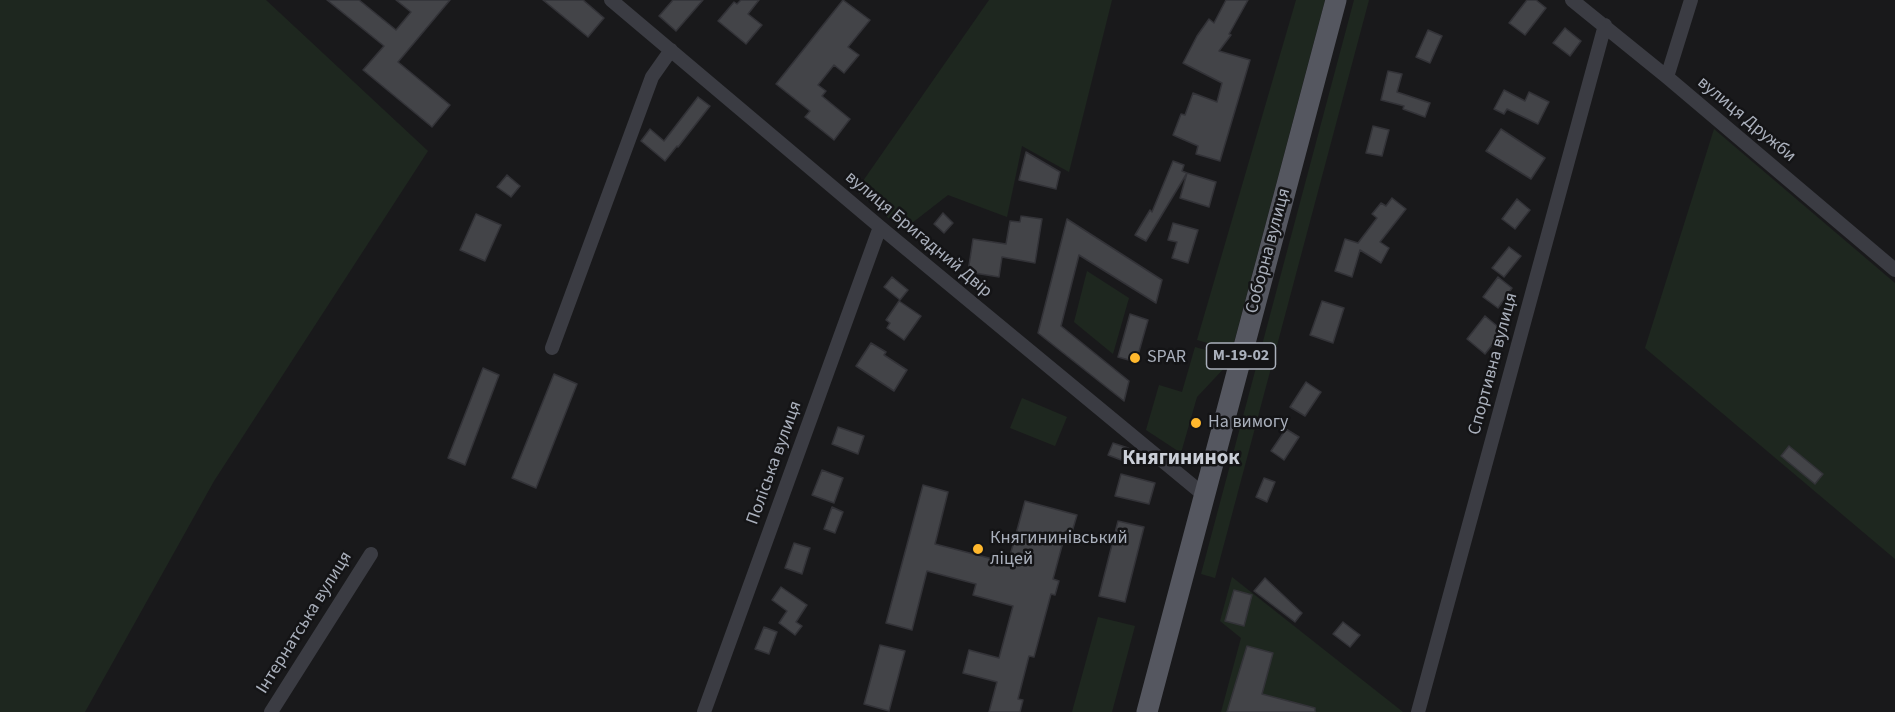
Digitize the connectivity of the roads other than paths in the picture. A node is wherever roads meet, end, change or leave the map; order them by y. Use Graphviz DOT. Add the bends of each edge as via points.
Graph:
graph roads {
  1 [pos="611,0"];
  2 [pos="1336,0"];
  3 [pos="1572,0"];
  4 [pos="1691,0"];
  5 [pos="1605,25"];
  6 [pos="671,50"];
  7 [pos="1667,77"];
  8 [pos="880,227"];
  9 [pos="1895,270"];
  10 [pos="552,348"];
  11 [pos="1204,495"];
  12 [pos="371,554"];
  13 [pos="271,712"];
  14 [pos="704,712"];
  15 [pos="1147,712"];
  16 [pos="1418,712"];
  1 -- 6 [label="street, вулиця Бригадний Двір"];
  2 -- 11 [label="main road, Соборна вулиця / М-19-02"];
  3 -- 5 [label="street, вулиця Дружби"];
  4 -- 7 [label="street"];
  5 -- 7 [label="street, вулиця Дружби"];
  5 -- 16 [label="street, Спортивна вулиця"];
  6 -- 8 [label="street, вулиця Бригадний Двір"];
  6 -- 10 [label="street" via="652,77"];
  7 -- 9 [label="street, вулиця Дружби"];
  8 -- 11 [label="street, вулиця Бригадний Двір"];
  8 -- 14 [label="street, Поліська вулиця"];
  11 -- 15 [label="main road, Соборна вулиця / М-19-02"];
  12 -- 13 [label="street, Інтернатська вулиця"];
}
